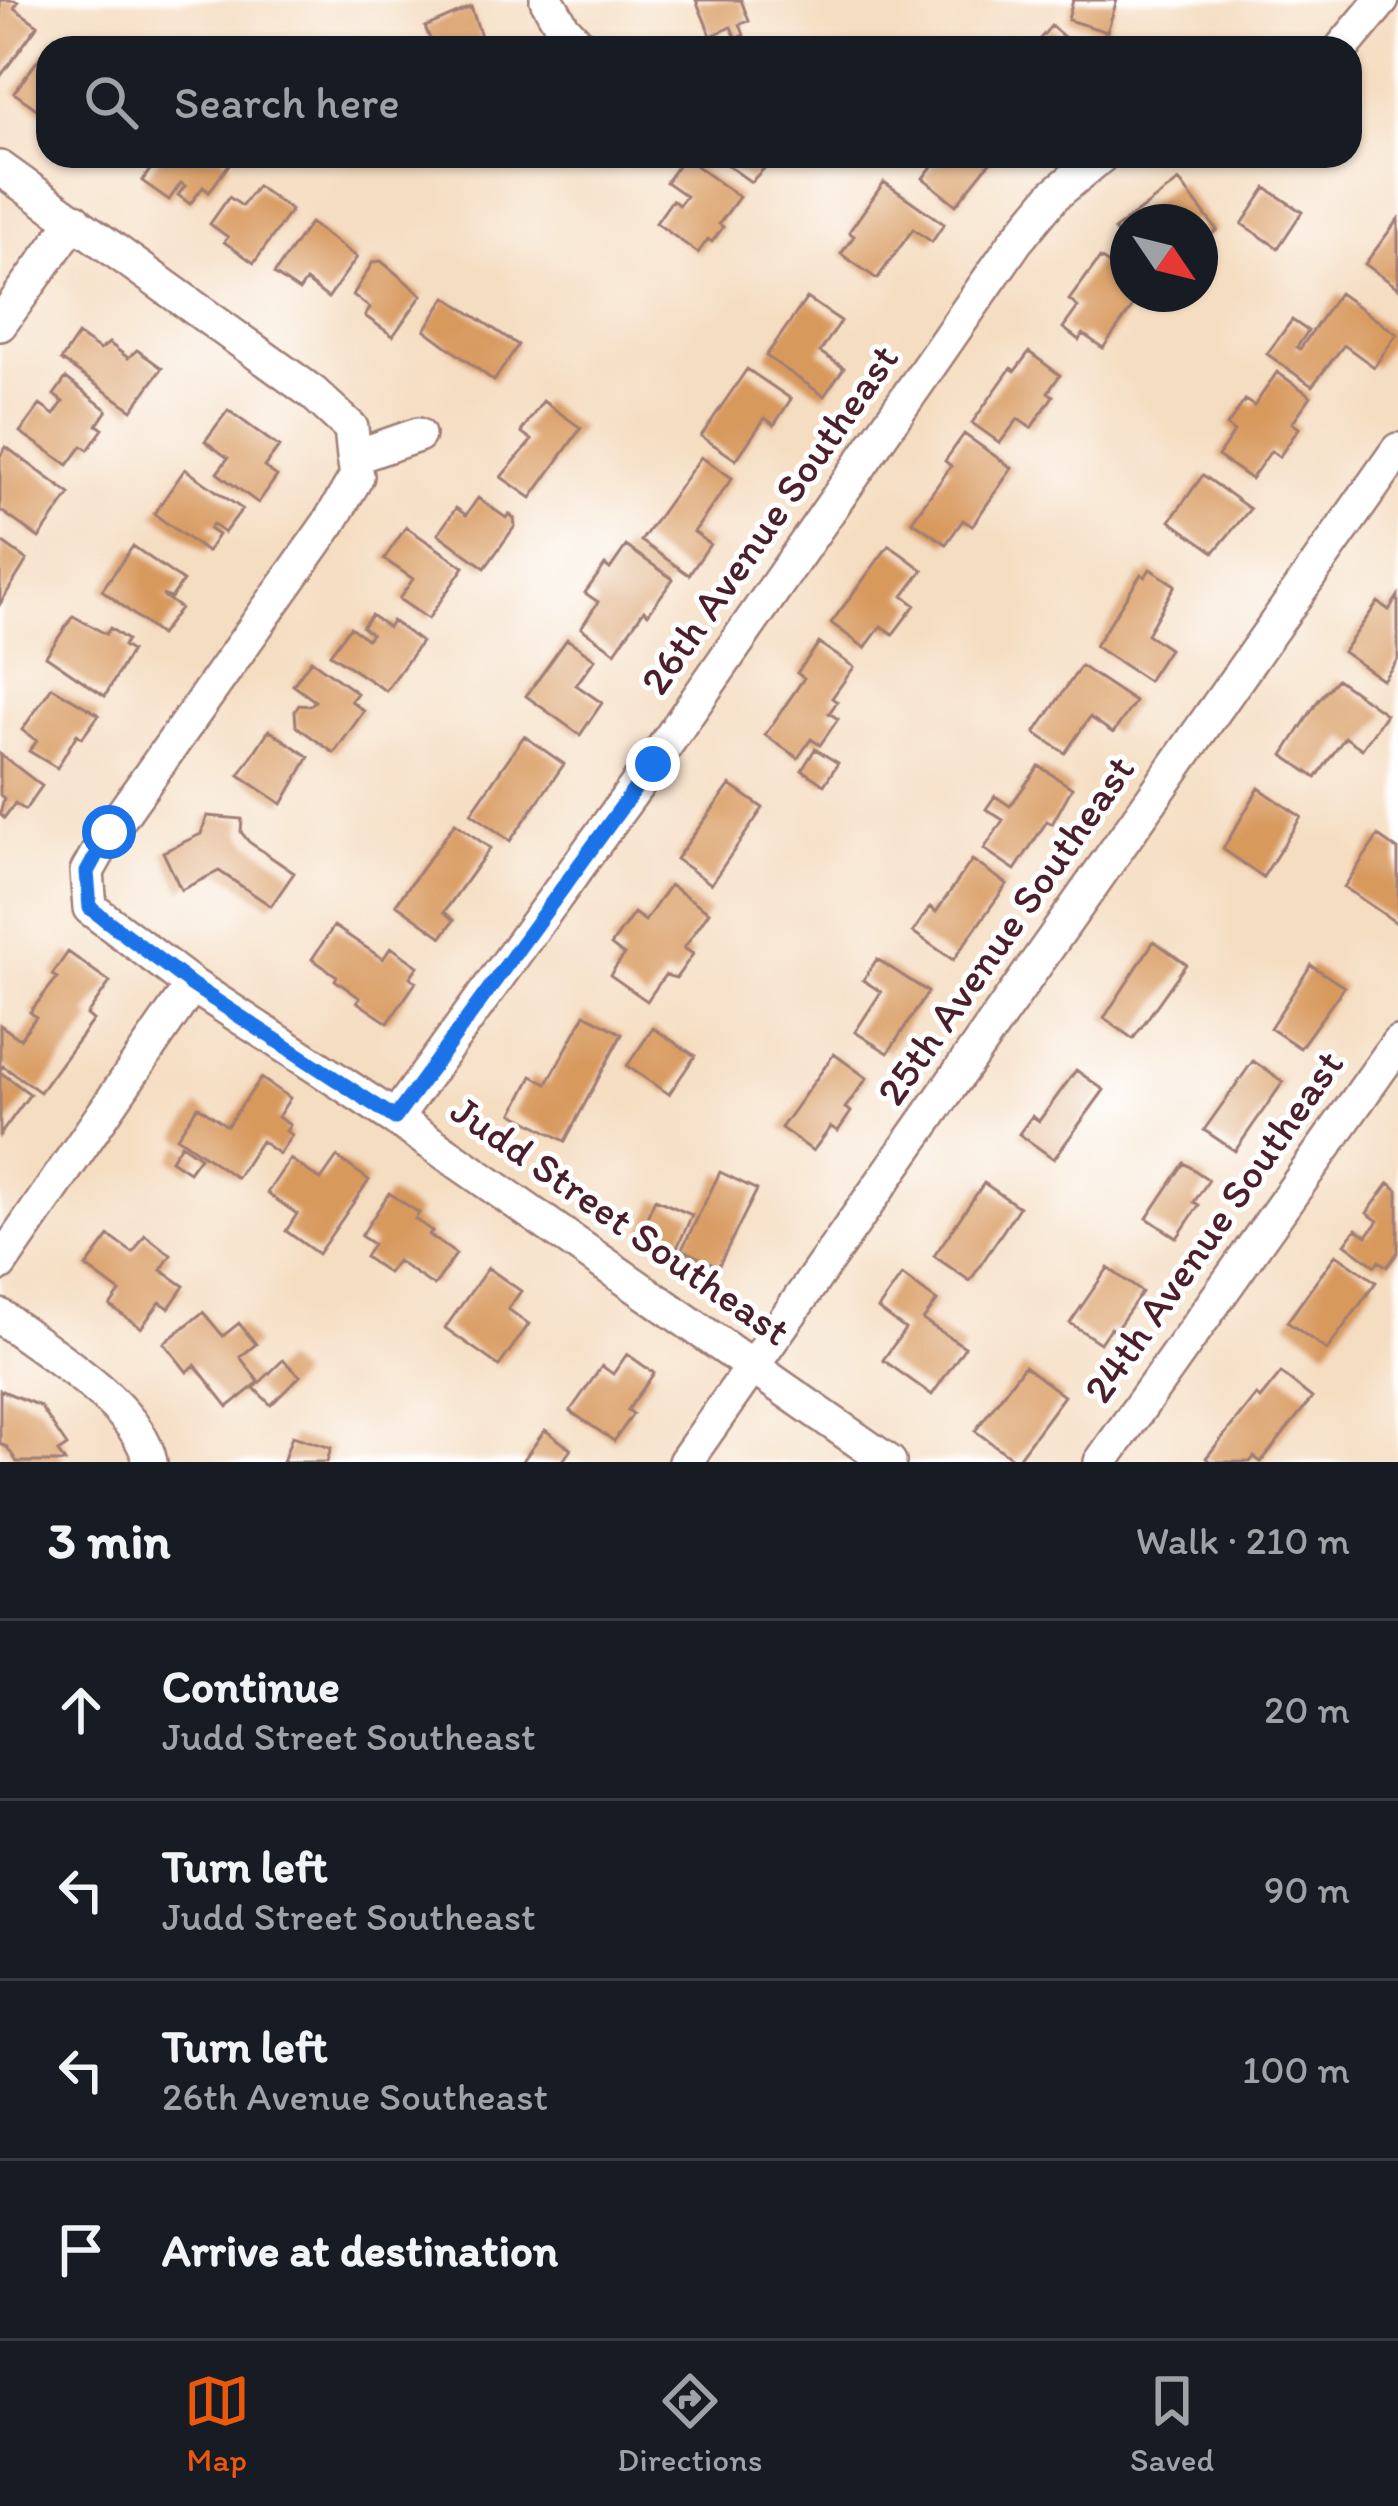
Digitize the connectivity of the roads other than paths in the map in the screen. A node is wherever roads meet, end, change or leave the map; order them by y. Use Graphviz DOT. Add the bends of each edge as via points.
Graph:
graph roads {
  1 [pos="548,0"];
  2 [pos="1382,0"];
  3 [pos="570,36"];
  4 [pos="1352,36"];
  5 [pos="0,168"];
  6 [pos="1086,168"];
  7 [pos="75,220"];
  8 [pos="0,324"];
  9 [pos="418,435"];
  10 [pos="1398,450"];
  11 [pos="354,457"];
  12 [pos="192,985"];
  13 [pos="1398,1043"];
  14 [pos="395,1118"];
  15 [pos="0,1264"];
  16 [pos="0,1316"];
  17 [pos="753,1365"];
  18 [pos="150,1462"];
  19 [pos="685,1462"];
  20 [pos="889,1462"];
  21 [pos="1101,1462"];
  1 -- 3 [label="street"];
  2 -- 4 [label="street"];
  5 -- 7 [label="street"];
  6 -- 14 [label="street, 26th Avenue Southeast" via="1016,241"];
  7 -- 8 [label="street"];
  7 -- 11 [label="street" via="313,393 351,428"];
  9 -- 11 [label="street"];
  10 -- 17 [label="street, 25th Avenue Southeast"];
  11 -- 12 [label="street, Judd Street Southeast" via="357,476 329,523 87,872 90,908"];
  12 -- 14 [label="street, Judd Street Southeast"];
  12 -- 15 [label="street"];
  13 -- 21 [label="street, 24th Avenue Southeast"];
  14 -- 17 [label="street, Judd Street Southeast"];
  16 -- 18 [label="street" via="123,1411"];
  17 -- 19 [label="street, 25th Avenue Southeast"];
  17 -- 20 [label="street, Judd Street Southeast"];
}
